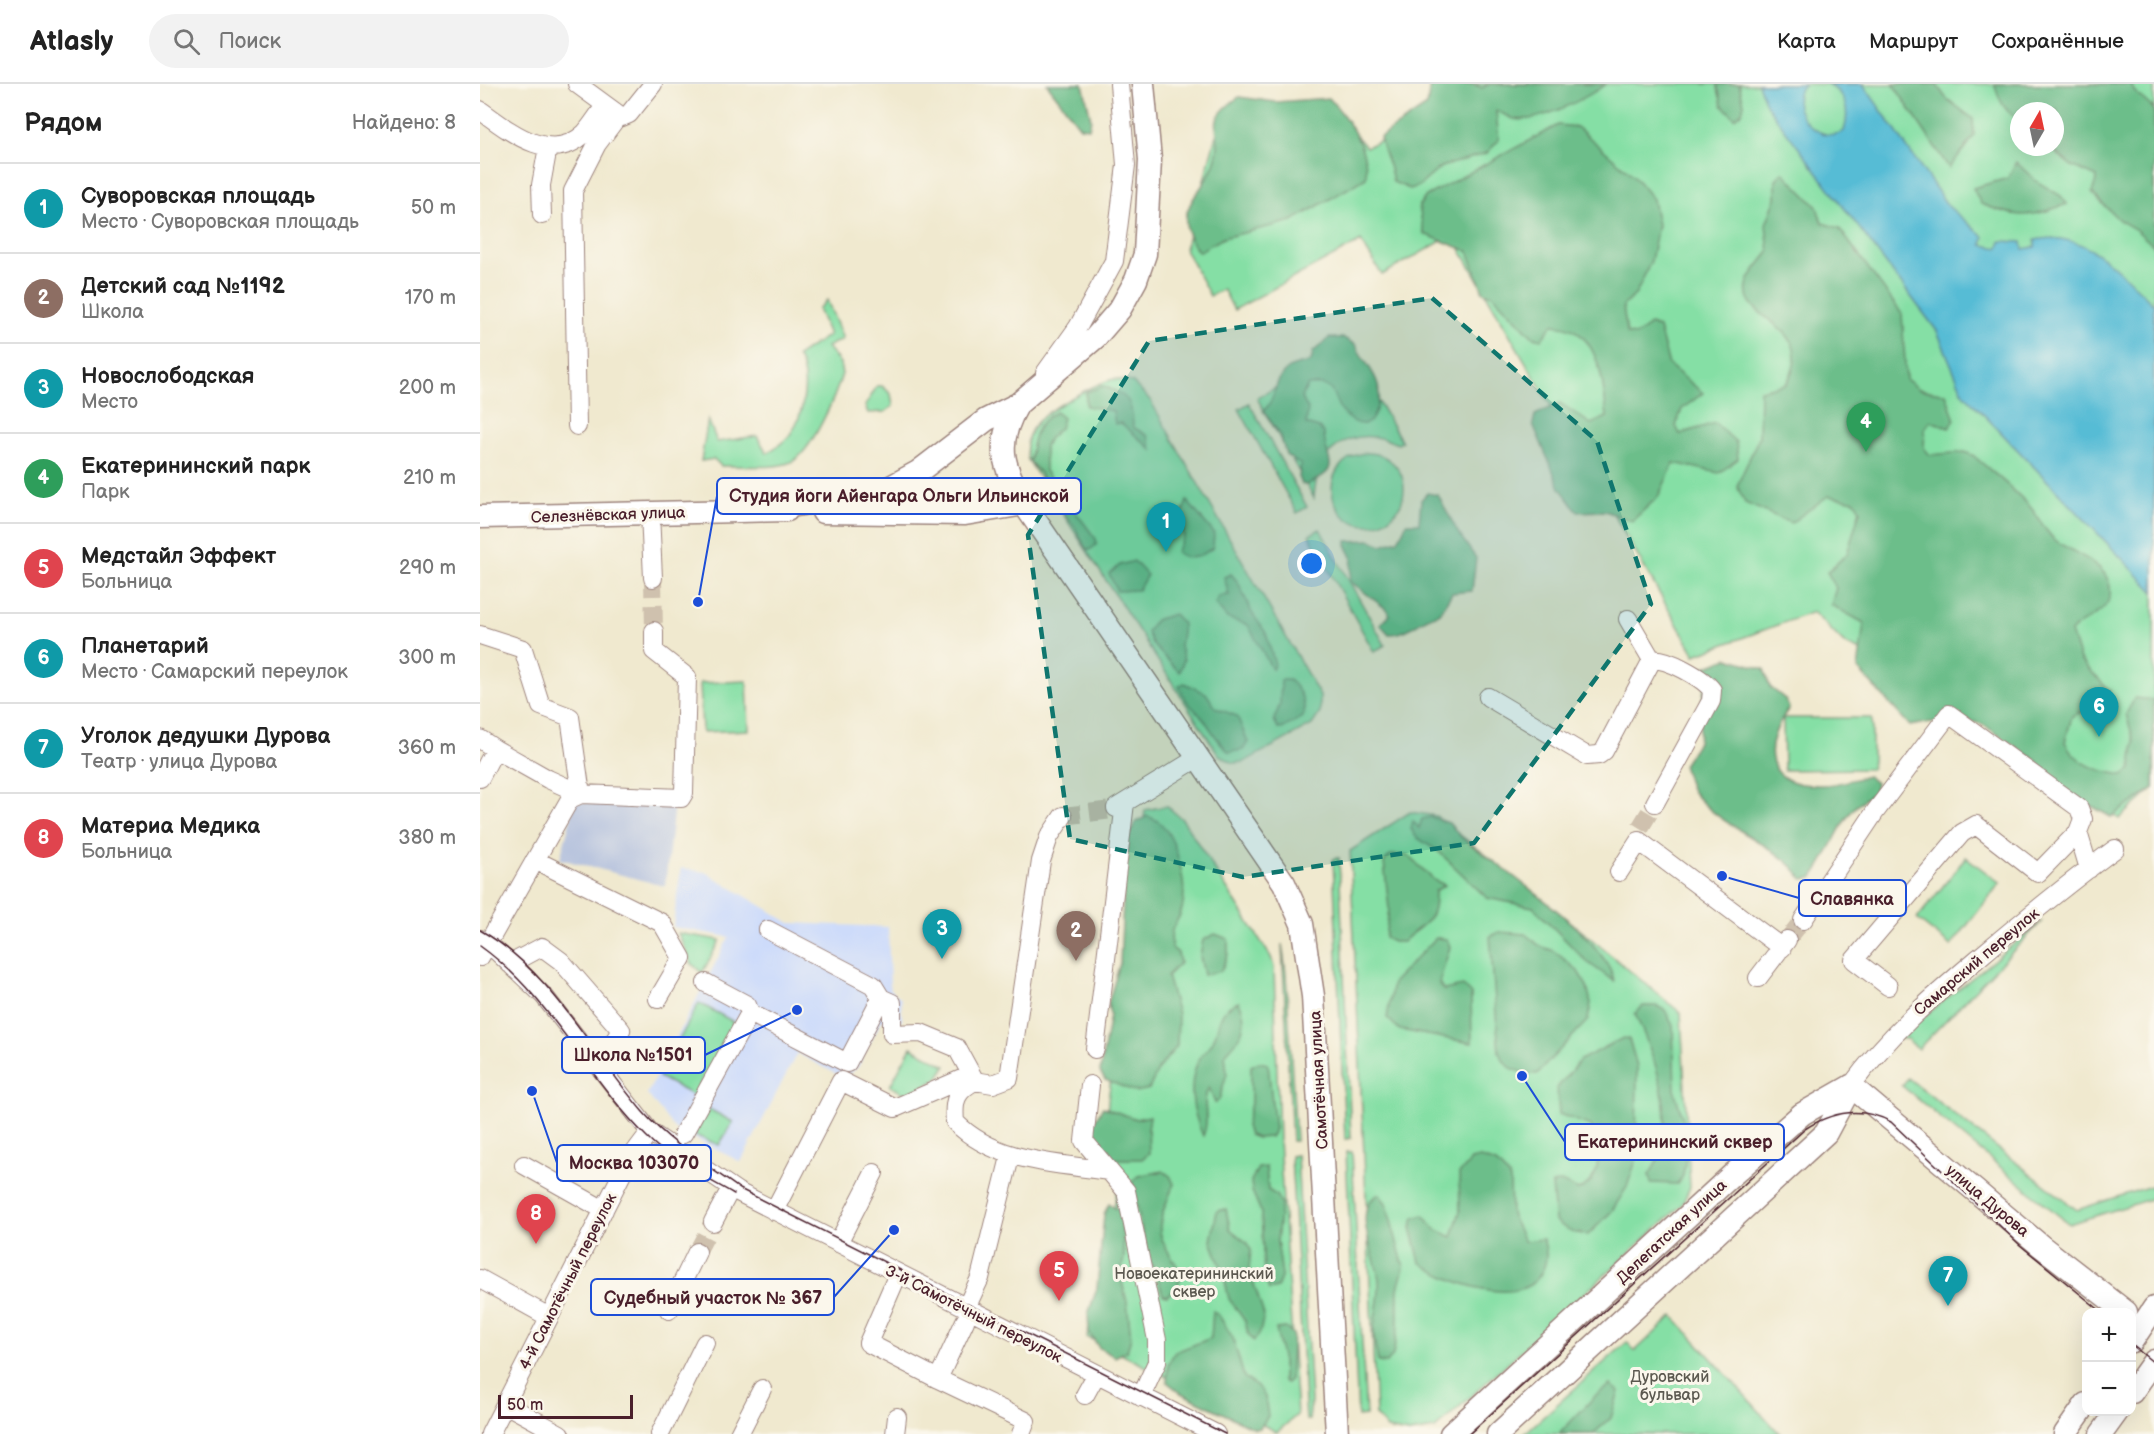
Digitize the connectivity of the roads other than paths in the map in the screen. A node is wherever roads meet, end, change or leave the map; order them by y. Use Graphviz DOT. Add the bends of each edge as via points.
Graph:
graph roads {
  1 [pos="577,84"];
  2 [pos="653,84"];
  3 [pos="1119,84"];
  4 [pos="1143,84"];
  5 [pos="480,110"];
  6 [pos="617,112"];
  7 [pos="548,147"];
  8 [pos="542,215"];
  9 [pos="1018,404"];
  10 [pos="577,426"];
  11 [pos="1024,504"];
  12 [pos="773,509"];
  13 [pos="650,513"];
  14 [pos="480,517"];
  15 [pos="653,578"];
  16 [pos="1628,619"];
  17 [pos="654,631"];
  18 [pos="480,635"];
  19 [pos="1652,660"];
  20 [pos="1488,697"];
  21 [pos="488,744"];
  22 [pos="1199,757"];
  23 [pos="480,778"];
  24 [pos="581,794"];
  25 [pos="1655,803"];
  26 [pos="1063,816"];
  27 [pos="1640,828"];
  28 [pos="2078,832"];
  29 [pos="2115,849"];
  30 [pos="535,860"];
  31 [pos="2089,868"];
  32 [pos="1803,920"];
  33 [pos="768,930"];
  34 [pos="483,946"];
  35 [pos="510,964"];
  36 [pos="1758,978"];
  37 [pos="706,983"];
  38 [pos="1888,986"];
  39 [pos="881,998"];
  40 [pos="658,999"];
  41 [pos="750,1013"];
  42 [pos="1095,1049"];
  43 [pos="594,1061"];
  44 [pos="974,1078"];
  45 [pos="1090,1085"];
  46 [pos="1851,1086"];
  47 [pos="650,1131"];
  48 [pos="683,1134"];
  49 [pos="1010,1157"];
  50 [pos="524,1165"];
  51 [pos="1109,1171"];
  52 [pos="874,1173"];
  53 [pos="731,1188"];
  54 [pos="604,1209"];
  55 [pos="774,1211"];
  56 [pos="713,1222"];
  57 [pos="838,1244"];
  58 [pos="697,1252"];
  59 [pos="898,1274"];
  60 [pos="480,1280"];
  61 [pos="669,1310"];
  62 [pos="965,1315"];
  63 [pos="549,1317"];
  64 [pos="2140,1322"];
  65 [pos="705,1343"];
  66 [pos="2154,1361"];
  67 [pos="1096,1374"];
  68 [pos="938,1379"];
  69 [pos="2136,1386"];
  70 [pos="762,1389"];
  71 [pos="1085,1395"];
  72 [pos="1141,1397"];
  73 [pos="505,1404"];
  74 [pos="2082,1410"];
  75 [pos="2115,1416"];
  76 [pos="490,1434"];
  77 [pos="560,1434"];
  78 [pos="660,1434"];
  79 [pos="739,1434"];
  80 [pos="1021,1434"];
  81 [pos="1216,1434"];
  82 [pos="1336,1434"];
  83 [pos="1451,1434"];
  84 [pos="1498,1434"];
  85 [pos="2065,1434"];
  86 [pos="2101,1434"];
  1 -- 6 [label="street"];
  2 -- 6 [label="street"];
  3 -- 9 [label="street" via="1126,165 1117,248 1109,273 1078,327"];
  4 -- 9 [label="main road" via="1150,160 1145,254 1136,280 1120,309 1095,338"];
  5 -- 7 [label="street" via="528,142"];
  6 -- 7 [label="street" via="584,134"];
  6 -- 10 [label="street" via="573,191"];
  7 -- 8 [label="street" via="541,185"];
  9 -- 11 [label="main road, Самотёчная улица" via="1006,427 1003,455"];
  9 -- 12 [label="main road, Селезнёвская улица" via="986,420 918,472 885,490"];
  11 -- 12 [label="main road, Селезнёвская улица" via="965,514"];
  11 -- 22 [label="main road, Самотёчная улица"];
  12 -- 13 [label="main road, Селезнёвская улица"];
  13 -- 14 [label="main road, Селезнёвская улица"];
  13 -- 15 [label="street"];
  16 -- 19 [label="street"];
  17 -- 24 [label="street" via="654,651 687,677 684,793 681,798"];
  18 -- 24 [label="street" via="524,649 541,706 570,717"];
  19 -- 20 [label="street" via="1604,751 1592,757"];
  19 -- 25 [label="street" via="1664,659 1706,682 1713,695"];
  21 -- 23 [label="street"];
  21 -- 24 [label="street"];
  22 -- 42 [label="street" via="1118,807"];
  22 -- 82 [label="main road, Самотёчная улица" via="1284,883 1305,937 1316,1022"];
  24 -- 30 [label="street" via="570,799"];
  26 -- 44 [label="street" via="1049,837 1041,861 1009,1078 993,1084"];
  27 -- 36 [label="street" via="1620,865 1639,841 1784,944"];
  28 -- 31 [label="street"];
  28 -- 32 [label="street" via="2082,813 2074,802 1949,714 1875,813"];
  28 -- 38 [label="street" via="2038,873 1976,825 1962,833 1854,960"];
  29 -- 31 [label="street, Самарский переулок"];
  30 -- 34 [label="street"];
  30 -- 40 [label="street" via="662,923 682,958"];
  31 -- 46 [label="street, Самарский переулок" via="1908,1018 1875,1052"];
  33 -- 39 [label="street" via="873,985"];
  34 -- 35 [label="street, 3-й Самотёчный переулок"];
  35 -- 43 [label="street, 3-й Самотёчный переулок" via="544,996"];
  35 -- 43 [label="street" via="542,946 561,961 621,1030 610,1048"];
  37 -- 41 [label="street" via="747,1005"];
  39 -- 41 [label="street" via="847,1063"];
  39 -- 44 [label="street" via="892,1003 892,1034 921,1033 957,1048"];
  41 -- 48 [label="street"];
  43 -- 47 [label="street, 3-й Самотёчный переулок"];
  44 -- 49 [label="street" via="961,1088 954,1107 955,1122 969,1137"];
  44 -- 55 [label="street" via="895,1108 842,1081"];
  45 -- 51 [label="street" via="1084,1141"];
  46 -- 64 [label="main road, улица Дурова" via="2036,1242"];
  46 -- 83 [label="main road, Делегатская улица" via="1802,1114"];
  46 -- 84 [label="main road, Делегатская улица" via="1826,1133"];
  47 -- 53 [label="street, 3-й Самотёчный переулок"];
  47 -- 54 [label="street, 4-й Самотёчный переулок" via="629,1160"];
  49 -- 51 [label="street"];
  49 -- 62 [label="street" via="980,1278"];
  50 -- 54 [label="street"];
  51 -- 72 [label="street" via="1126,1191 1131,1206 1157,1340 1156,1362"];
  52 -- 57 [label="street"];
  53 -- 55 [label="street, 3-й Самотёчный переулок"];
  53 -- 56 [label="street"];
  54 -- 63 [label="street, 4-й Самотёчный переулок"];
  55 -- 57 [label="street, 3-й Самотёчный переулок"];
  57 -- 59 [label="street, 3-й Самотёчный переулок"];
  58 -- 61 [label="street"];
  59 -- 62 [label="street, 3-й Самотёчный переулок"];
  59 -- 68 [label="street" via="868,1343"];
  60 -- 63 [label="street"];
  62 -- 67 [label="street, 3-й Самотёчный переулок"];
  62 -- 68 [label="street"];
  63 -- 73 [label="street, 4-й Самотёчный переулок"];
  65 -- 78 [label="street"];
  66 -- 69 [label="main road"];
  67 -- 71 [label="street"];
  67 -- 72 [label="street, 3-й Самотёчный переулок"];
  68 -- 80 [label="street" via="1026,1421"];
  70 -- 79 [label="street"];
  72 -- 81 [label="street, 3-й Самотёчный переулок"];
  73 -- 76 [label="street, 4-й Самотёчный переулок"];
  73 -- 77 [label="street"];
  74 -- 85 [label="main road"];
  75 -- 86 [label="main road"];
}
